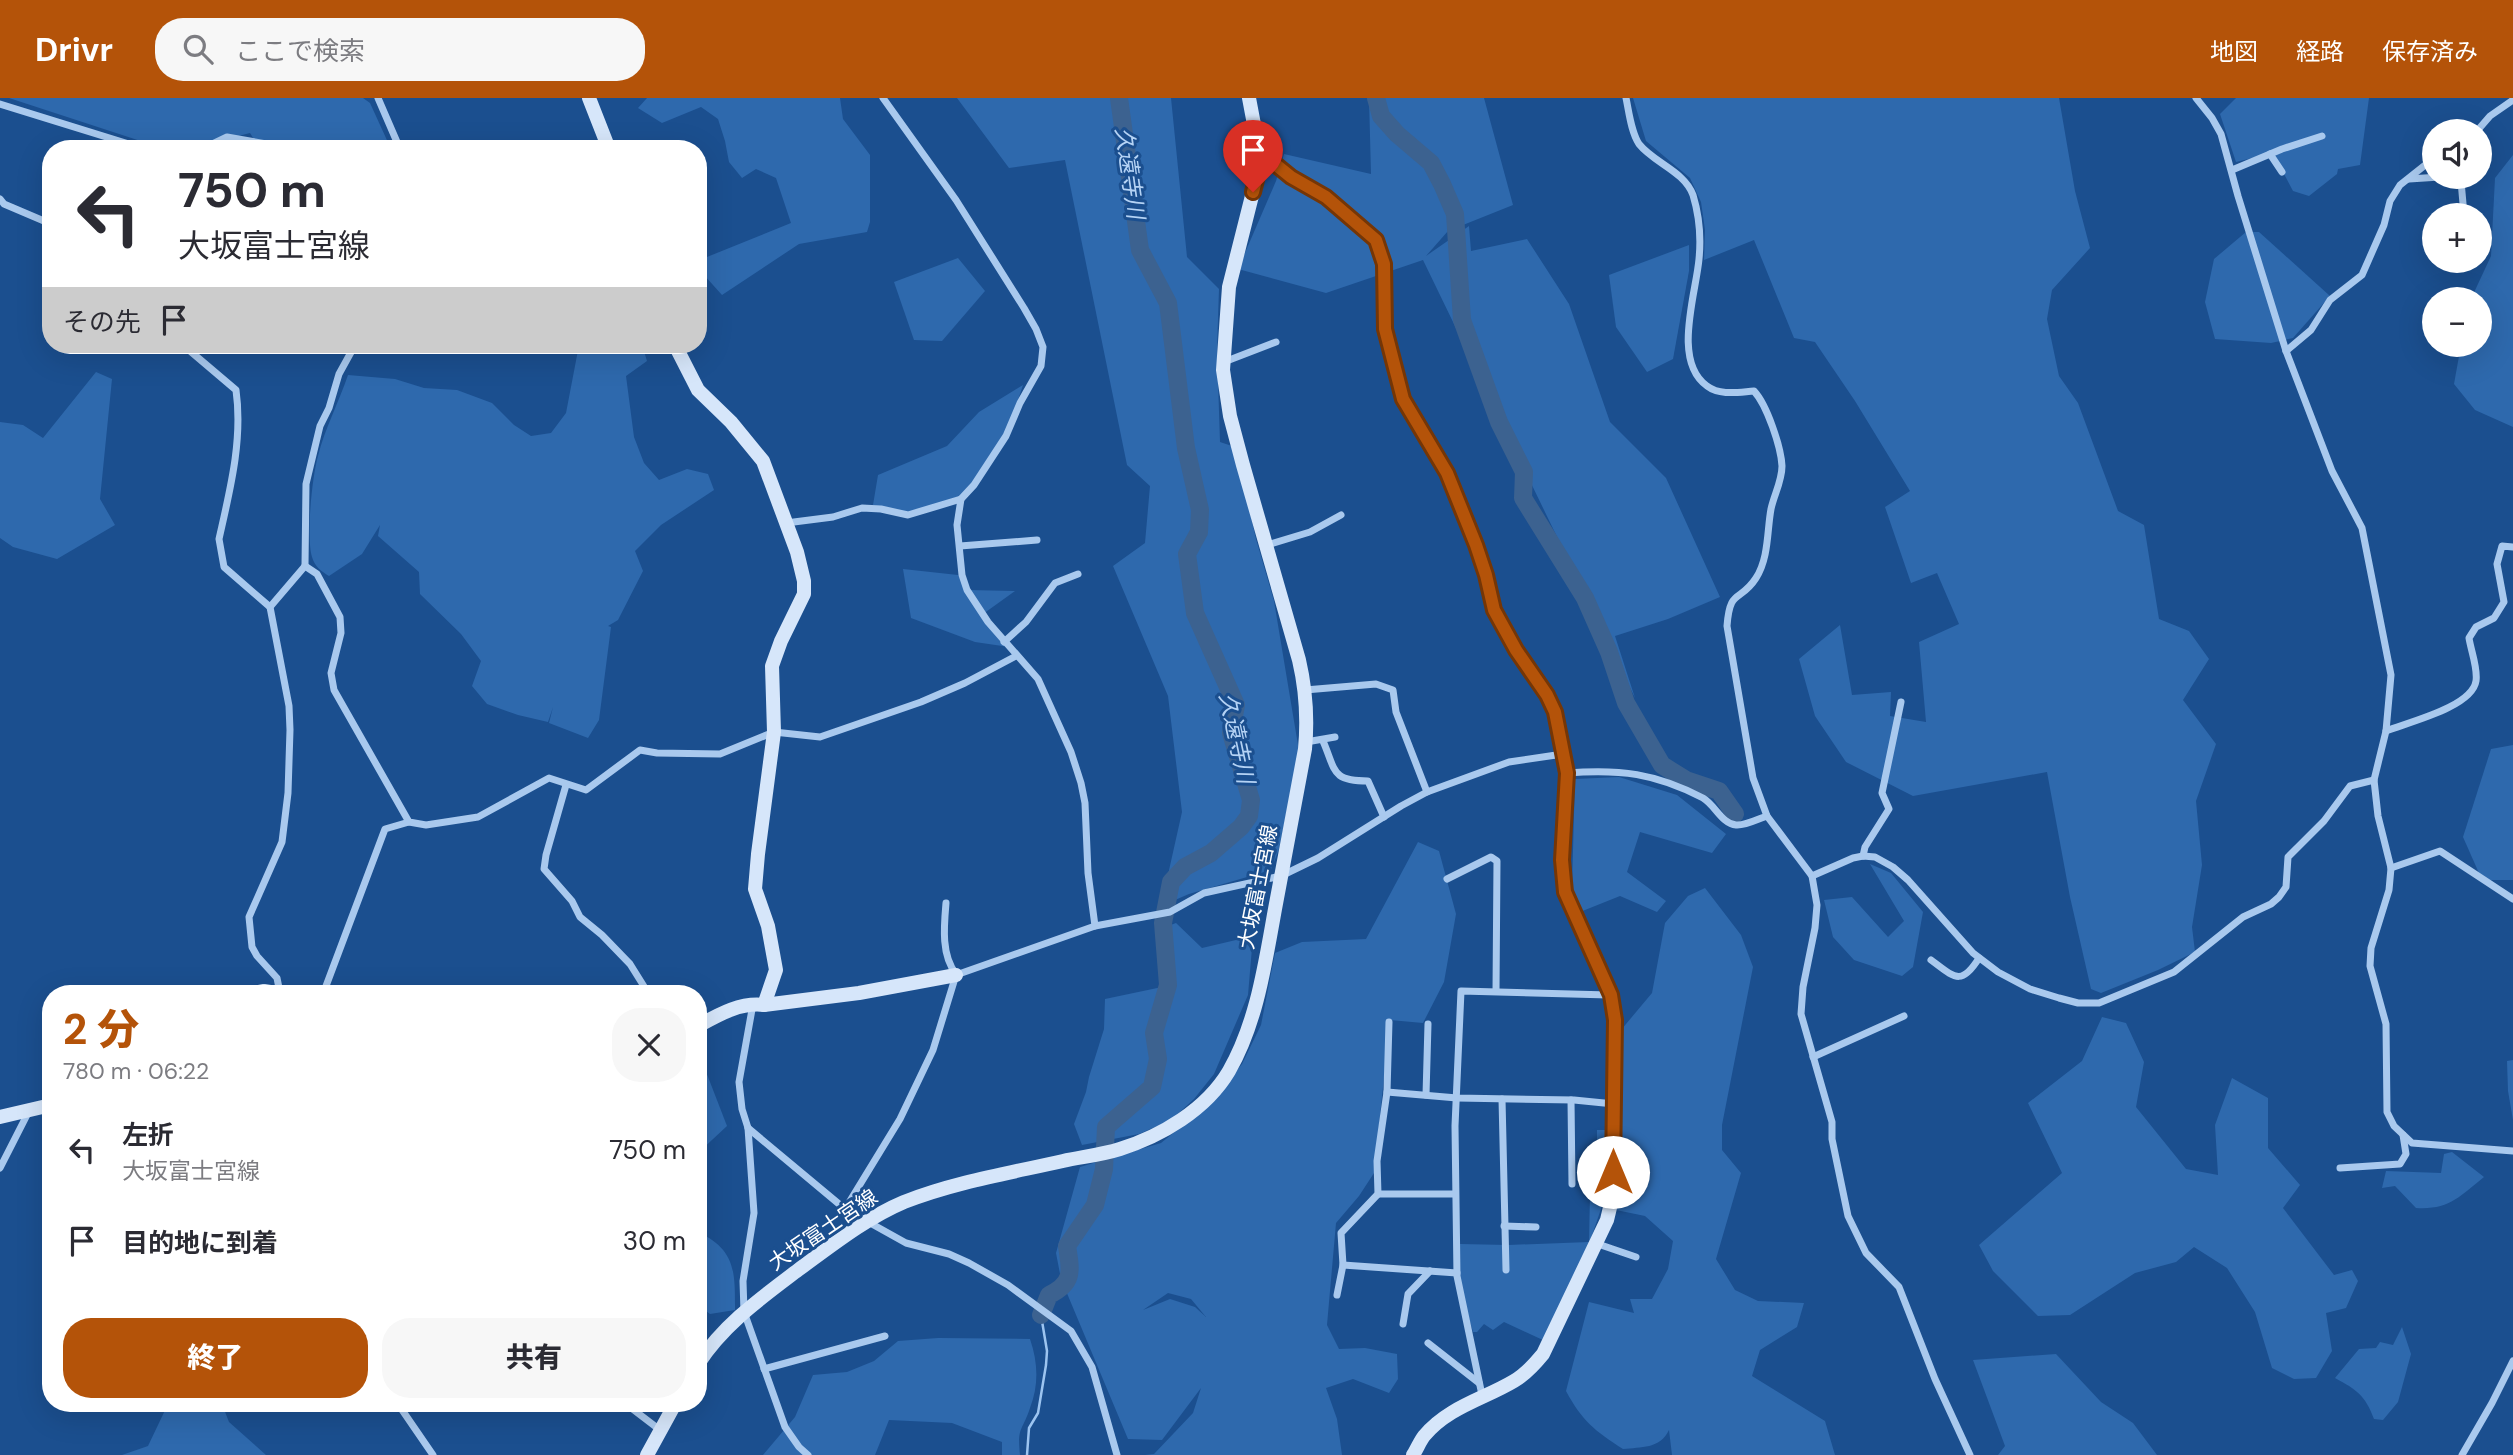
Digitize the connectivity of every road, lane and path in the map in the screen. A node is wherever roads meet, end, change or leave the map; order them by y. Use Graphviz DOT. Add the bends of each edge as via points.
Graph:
graph roads {
  1 [pos="589,98"];
  2 [pos="883,98"];
  3 [pos="1249,98"];
  4 [pos="1626,98"];
  5 [pos="2196,98"];
  6 [pos="376,99"];
  7 [pos="2513,100"];
  8 [pos="0,104"];
  9 [pos="2487,119"];
  10 [pos="2322,136"];
  11 [pos="245,139"];
  12 [pos="116,140"];
  13 [pos="221,140"];
  14 [pos="250,140"];
  15 [pos="396,140"];
  16 [pos="605,140"];
  17 [pos="1259,151"];
  18 [pos="2270,154"];
  19 [pos="2422,168"];
  20 [pos="2232,170"];
  21 [pos="2282,172"];
  22 [pos="2422,178"];
  23 [pos="2409,179"];
  24 [pos="0,199"];
  25 [pos="42,220"];
  26 [pos="1276,342"];
  27 [pos="2286,351"];
  28 [pos="194,354"];
  29 [pos="350,354"];
  30 [pos="680,354"];
  31 [pos="1223,362"];
  32 [pos="961,499"];
  33 [pos="1341,515"];
  34 [pos="786,523"];
  35 [pos="1037,540"];
  36 [pos="1267,545"];
  37 [pos="960,546"];
  38 [pos="2513,547"];
  39 [pos="305,566"];
  40 [pos="1078,574"];
  41 [pos="270,607"];
  42 [pos="1004,642"];
  43 [pos="1016,656"];
  44 [pos="1305,690"];
  45 [pos="1901,702"];
  46 [pos="2386,730"];
  47 [pos="774,732"];
  48 [pos="1335,737"];
  49 [pos="1324,741"];
  50 [pos="1306,742"];
  51 [pos="1563,754"];
  52 [pos="1567,773"];
  53 [pos="2374,780"];
  54 [pos="566,785"];
  55 [pos="1427,792"];
  56 [pos="1767,816"];
  57 [pos="1384,817"];
  58 [pos="410,822"];
  59 [pos="1863,856"];
  60 [pos="2391,867"];
  61 [pos="1281,876"];
  62 [pos="1812,876"];
  63 [pos="1447,879"];
  64 [pos="2513,898"];
  65 [pos="946,903"];
  66 [pos="1095,926"];
  67 [pos="1979,958"];
  68 [pos="1931,960"];
  69 [pos="956,975"];
  70 [pos="279,985"];
  71 [pos="326,985"];
  72 [pos="643,985"];
  73 [pos="1496,990"];
  74 [pos="1611,995"];
  75 [pos="758,1004"];
  76 [pos="1904,1016"];
  77 [pos="707,1021"];
  78 [pos="1390,1022"];
  79 [pos="1428,1024"];
  80 [pos="1813,1057"];
  81 [pos="1387,1092"];
  82 [pos="1426,1095"];
  83 [pos="1457,1098"];
  84 [pos="1502,1099"];
  85 [pos="1571,1100"];
  86 [pos="1614,1104"];
  87 [pos="42,1107"];
  88 [pos="29,1110"];
  89 [pos="0,1117"];
  90 [pos="748,1128"];
  91 [pos="2403,1134"];
  92 [pos="2513,1151"];
  93 [pos="0,1168"];
  94 [pos="2340,1168"];
  95 [pos="1572,1184"];
  96 [pos="1378,1194"];
  97 [pos="1454,1194"];
  98 [pos="845,1209"];
  99 [pos="868,1222"];
  100 [pos="1504,1226"];
  101 [pos="1536,1227"];
  102 [pos="1595,1243"];
  103 [pos="1636,1257"];
  104 [pos="1343,1265"];
  105 [pos="1506,1270"];
  106 [pos="1430,1271"];
  107 [pos="1457,1273"];
  108 [pos="1337,1295"];
  109 [pos="744,1312"];
  110 [pos="1403,1324"];
  111 [pos="885,1336"];
  112 [pos="1428,1343"];
  113 [pos="707,1350"];
  114 [pos="2513,1361"];
  115 [pos="764,1369"];
  116 [pos="1481,1389"];
  117 [pos="403,1412"];
  118 [pos="639,1412"];
  119 [pos="670,1412"];
  120 [pos="660,1430"];
  121 [pos="433,1455"];
  122 [pos="647,1455"];
  123 [pos="808,1455"];
  124 [pos="1117,1455"];
  125 [pos="1413,1455"];
  126 [pos="1970,1455"];
  127 [pos="2462,1455"];
  1 -- 16 [label="street"];
  2 -- 32 [label="street" via="956,200 1030,318 1043,347 1041,366 1006,436"];
  3 -- 17 [label="street, 大坂富士宮線"];
  4 -- 56 [label="street" via="1637,141 1692,193 1699,257 1688,340 1697,376 1707,386 1726,392 1754,391 1764,403 1780,453 1782,469 1757,577 1731,600 1727,626 1752,778"];
  5 -- 20 [label="street" via="2221,134"];
  6 -- 15 [label="street"];
  7 -- 9 [label="street"];
  8 -- 12 [label="street"];
  10 -- 18 [label="street"];
  11 -- 13 [label="street"];
  11 -- 14 [label="street"];
  17 -- 31 [label="street, 大坂富士宮線" via="1257,176 1228,287"];
  17 -- 51 [label="street" via="1326,197 1376,240 1384,264 1385,329 1403,399 1447,473 1476,545 1494,610 1555,712"];
  18 -- 20 [label="street"];
  18 -- 21 [label="street"];
  19 -- 23 [label="street"];
  20 -- 27 [label="street"];
  22 -- 23 [label="street"];
  23 -- 27 [label="street" via="2390,201 2362,275 2330,300 2311,330"];
  24 -- 25 [label="street"];
  26 -- 31 [label="street"];
  27 -- 46 [label="street" via="2332,471 2362,528 2391,675"];
  28 -- 41 [label="street" via="236,390 235,470 219,539 224,567"];
  29 -- 39 [label="street" via="320,426 306,484"];
  30 -- 34 [label="street" via="698,390 762,461"];
  31 -- 36 [label="street, 大坂富士宮線" via="1230,416"];
  32 -- 34 [label="street" via="908,515 862,509"];
  32 -- 37 [label="street"];
  33 -- 36 [label="street" via="1310,532"];
  34 -- 47 [label="street" via="804,594 772,666"];
  35 -- 37 [label="street"];
  36 -- 44 [label="street, 大坂富士宮線"];
  37 -- 42 [label="street" via="967,590"];
  38 -- 46 [label="street" via="2502,546 2497,564 2504,601 2494,618 2476,627 2469,638 2477,678 2474,688 2457,705"];
  39 -- 41 [label="street"];
  39 -- 58 [label="street" via="317,574 340,617 331,673 334,690"];
  40 -- 42 [label="street" via="1055,583 1026,622"];
  41 -- 70 [label="street" via="289,706 288,793 282,842 249,917 249,935 257,956"];
  42 -- 43 [label="street"];
  43 -- 47 [label="street" via="965,683 820,737"];
  43 -- 66 [label="street" via="1038,679 1081,783"];
  44 -- 50 [label="street, 大坂富士宮線"];
  44 -- 55 [label="street" via="1376,684 1393,690 1396,712"];
  45 -- 59 [label="street" via="1882,793 1889,809"];
  46 -- 53 [label="street"];
  47 -- 54 [label="street" via="720,754 640,750 586,790"];
  47 -- 75 [label="street" via="755,889 776,970"];
  48 -- 49 [label="street"];
  49 -- 50 [label="street"];
  49 -- 57 [label="street" via="1339,776 1368,780"];
  50 -- 61 [label="street, 大坂富士宮線"];
  51 -- 52 [label="street"];
  51 -- 55 [label="street" via="1509,762"];
  52 -- 56 [label="street" via="1639,773 1706,800 1728,823 1739,826"];
  52 -- 74 [label="street" via="1562,860 1565,892"];
  53 -- 60 [label="street"];
  53 -- 67 [label="street" via="2350,786 2288,857 2286,887 2279,897 2243,916 2160,978 2099,1003 2078,1003 2030,989"];
  54 -- 58 [label="street" via="549,778 478,817 426,825"];
  54 -- 72 [label="street" via="544,869 580,917 630,964"];
  55 -- 57 [label="street"];
  56 -- 62 [label="street"];
  57 -- 61 [label="street"];
  58 -- 71 [label="street" via="385,829"];
  59 -- 62 [label="street"];
  59 -- 67 [label="street" via="1875,857 1908,880"];
  60 -- 64 [label="street" via="2440,851"];
  60 -- 91 [label="street" via="2370,966 2386,1024 2387,1112"];
  61 -- 66 [label="street" via="1204,894 1169,912"];
  61 -- 99 [label="street, 大坂富士宮線" via="1254,1011 1228,1073 1185,1118 1120,1149 957,1185 904,1203"];
  62 -- 80 [label="street" via="1817,905 1801,1014"];
  63 -- 73 [label="street" via="1491,858 1497,861"];
  65 -- 69 [label="street" via="944,933"];
  66 -- 69 [label="street"];
  67 -- 68 [label="street" via="1970,974 1960,977"];
  69 -- 75 [label="street" via="859,993"];
  69 -- 98 [label="street" via="933,1050 900,1119"];
  73 -- 74 [label="street"];
  73 -- 83 [label="street" via="1461,991"];
  74 -- 86 [label="street"];
  75 -- 77 [label="street"];
  75 -- 90 [label="street" via="739,1082"];
  76 -- 80 [label="street"];
  78 -- 81 [label="street"];
  79 -- 82 [label="street"];
  80 -- 126 [label="street" via="1832,1122 1848,1216 1866,1253 1899,1287"];
  81 -- 82 [label="street"];
  81 -- 96 [label="street" via="1377,1161"];
  82 -- 83 [label="street"];
  83 -- 84 [label="street"];
  83 -- 97 [label="street"];
  84 -- 85 [label="street"];
  84 -- 100 [label="street"];
  85 -- 86 [label="street"];
  85 -- 95 [label="street"];
  86 -- 102 [label="street" via="1613,1195"];
  87 -- 88 [label="street"];
  88 -- 89 [label="street"];
  88 -- 93 [label="street"];
  90 -- 98 [label="street"];
  90 -- 109 [label="street" via="754,1213 743,1280"];
  91 -- 92 [label="street" via="2412,1143 2425,1146"];
  91 -- 94 [label="street" via="2406,1154 2400,1164"];
  96 -- 97 [label="street"];
  96 -- 104 [label="street" via="1340,1233"];
  97 -- 107 [label="street"];
  98 -- 99 [label="street"];
  99 -- 109 [label="street, 大坂富士宮線"];
  99 -- 124 [label="street" via="906,1243 969,1263 1071,1331 1092,1367"];
  100 -- 101 [label="street"];
  100 -- 105 [label="street"];
  102 -- 103 [label="street"];
  102 -- 116 [label="street" via="1543,1354 1515,1381"];
  104 -- 106 [label="street"];
  104 -- 108 [label="street"];
  106 -- 107 [label="street"];
  106 -- 110 [label="street" via="1408,1294"];
  107 -- 116 [label="street"];
  109 -- 113 [label="street, 大坂富士宮線"];
  109 -- 115 [label="street"];
  111 -- 115 [label="street"];
  112 -- 116 [label="street"];
  114 -- 127 [label="street"];
  115 -- 123 [label="street" via="785,1427"];
  116 -- 125 [label="street" via="1424,1436"];
  117 -- 121 [label="street"];
  118 -- 120 [label="street"];
  119 -- 120 [label="street"];
  120 -- 122 [label="street"];
}
